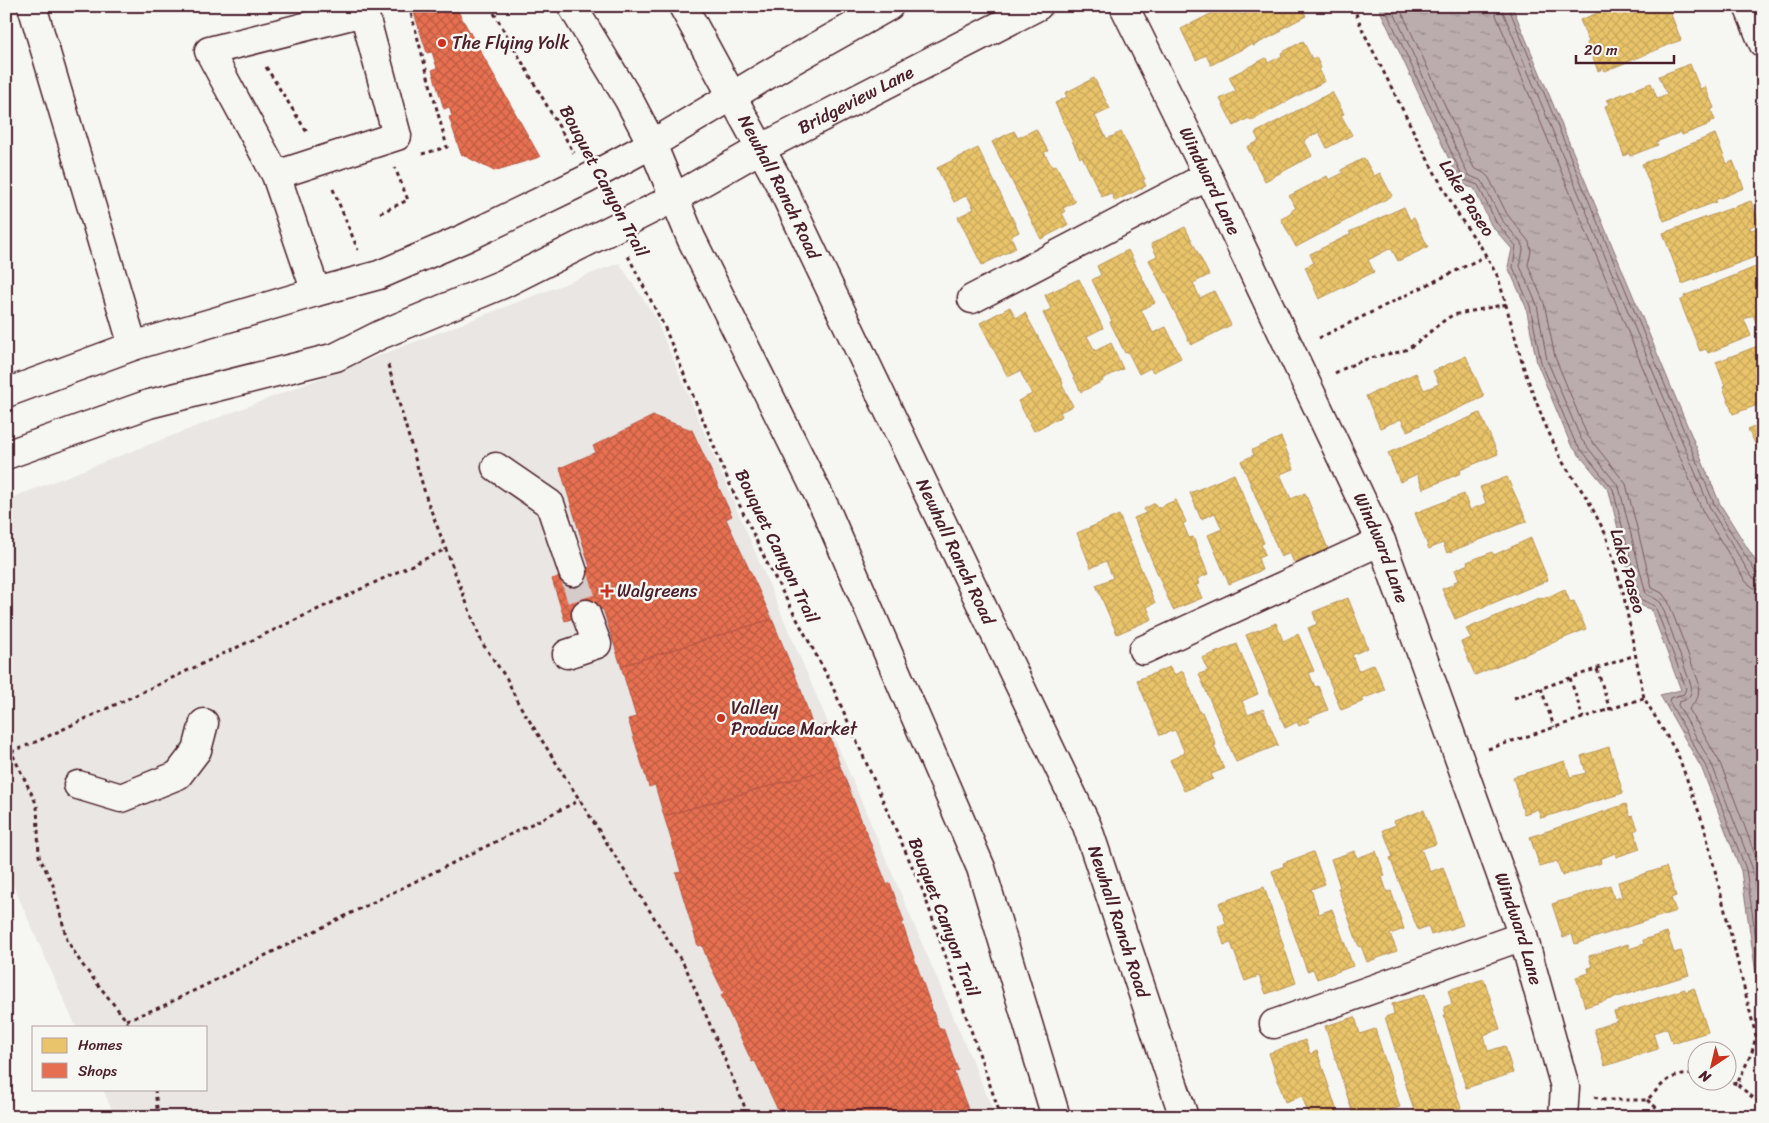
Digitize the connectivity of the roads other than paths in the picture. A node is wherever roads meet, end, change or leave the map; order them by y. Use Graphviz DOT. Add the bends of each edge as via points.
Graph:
graph roads {
  1 [pos="32,6"];
  2 [pos="572,6"];
  3 [pos="683,6"];
  4 [pos="889,6"];
  5 [pos="1038,6"];
  6 [pos="1124,6"];
  7 [pos="1748,6"];
  8 [pos="1763,43"];
  9 [pos="732,96"];
  10 [pos="652,144"];
  11 [pos="760,150"];
  12 [pos="276,175"];
  13 [pos="1208,176"];
  14 [pos="676,197"];
  15 [pos="316,292"];
  16 [pos="972,299"];
  17 [pos="133,346"];
  18 [pos="6,393"];
  19 [pos="6,454"];
  20 [pos="496,467"];
  21 [pos="1381,541"];
  22 [pos="573,572"];
  23 [pos="586,614"];
  24 [pos="1143,650"];
  25 [pos="567,654"];
  26 [pos="204,723"];
  27 [pos="78,785"];
  28 [pos="1523,936"];
  29 [pos="1274,1024"];
  30 [pos="1056,1117"];
  31 [pos="1184,1117"];
  32 [pos="1563,1117"];
  1 -- 17 [label="main road"];
  2 -- 10 [label="main road"];
  3 -- 9 [label="main road, Newhall Ranch Road"];
  4 -- 9 [label="main road"];
  5 -- 11 [label="main road, Bridgeview Lane"];
  6 -- 13 [label="main road, Windward Lane"];
  7 -- 8 [label="main road"];
  9 -- 10 [label="main road"];
  9 -- 11 [label="main road, Newhall Ranch Road"];
  10 -- 14 [label="main road"];
  10 -- 15 [label="main road" via="465,238 379,275"];
  11 -- 14 [label="main road, Bridgeview Lane"];
  11 -- 31 [label="main road, Newhall Ranch Road" via="782,188 1087,826"];
  12 -- 12 [label="main road" via="397,136 364,12 208,51"];
  12 -- 15 [label="main road"];
  13 -- 16 [label="main road"];
  13 -- 21 [label="main road, Windward Lane"];
  14 -- 19 [label="main road, Bridgeview Lane" via="503,284 380,335 336,357 149,404"];
  14 -- 30 [label="main road" via="691,238 826,510 981,868"];
  15 -- 17 [label="main road"];
  17 -- 18 [label="main road"];
  20 -- 22 [label="main road" via="550,504"];
  21 -- 24 [label="main road"];
  21 -- 28 [label="main road, Windward Lane"];
  23 -- 25 [label="main road" via="597,644"];
  26 -- 27 [label="main road" via="197,750 178,775 121,798"];
  28 -- 29 [label="main road"];
  28 -- 32 [label="main road, Windward Lane" via="1564,1087"];
}
